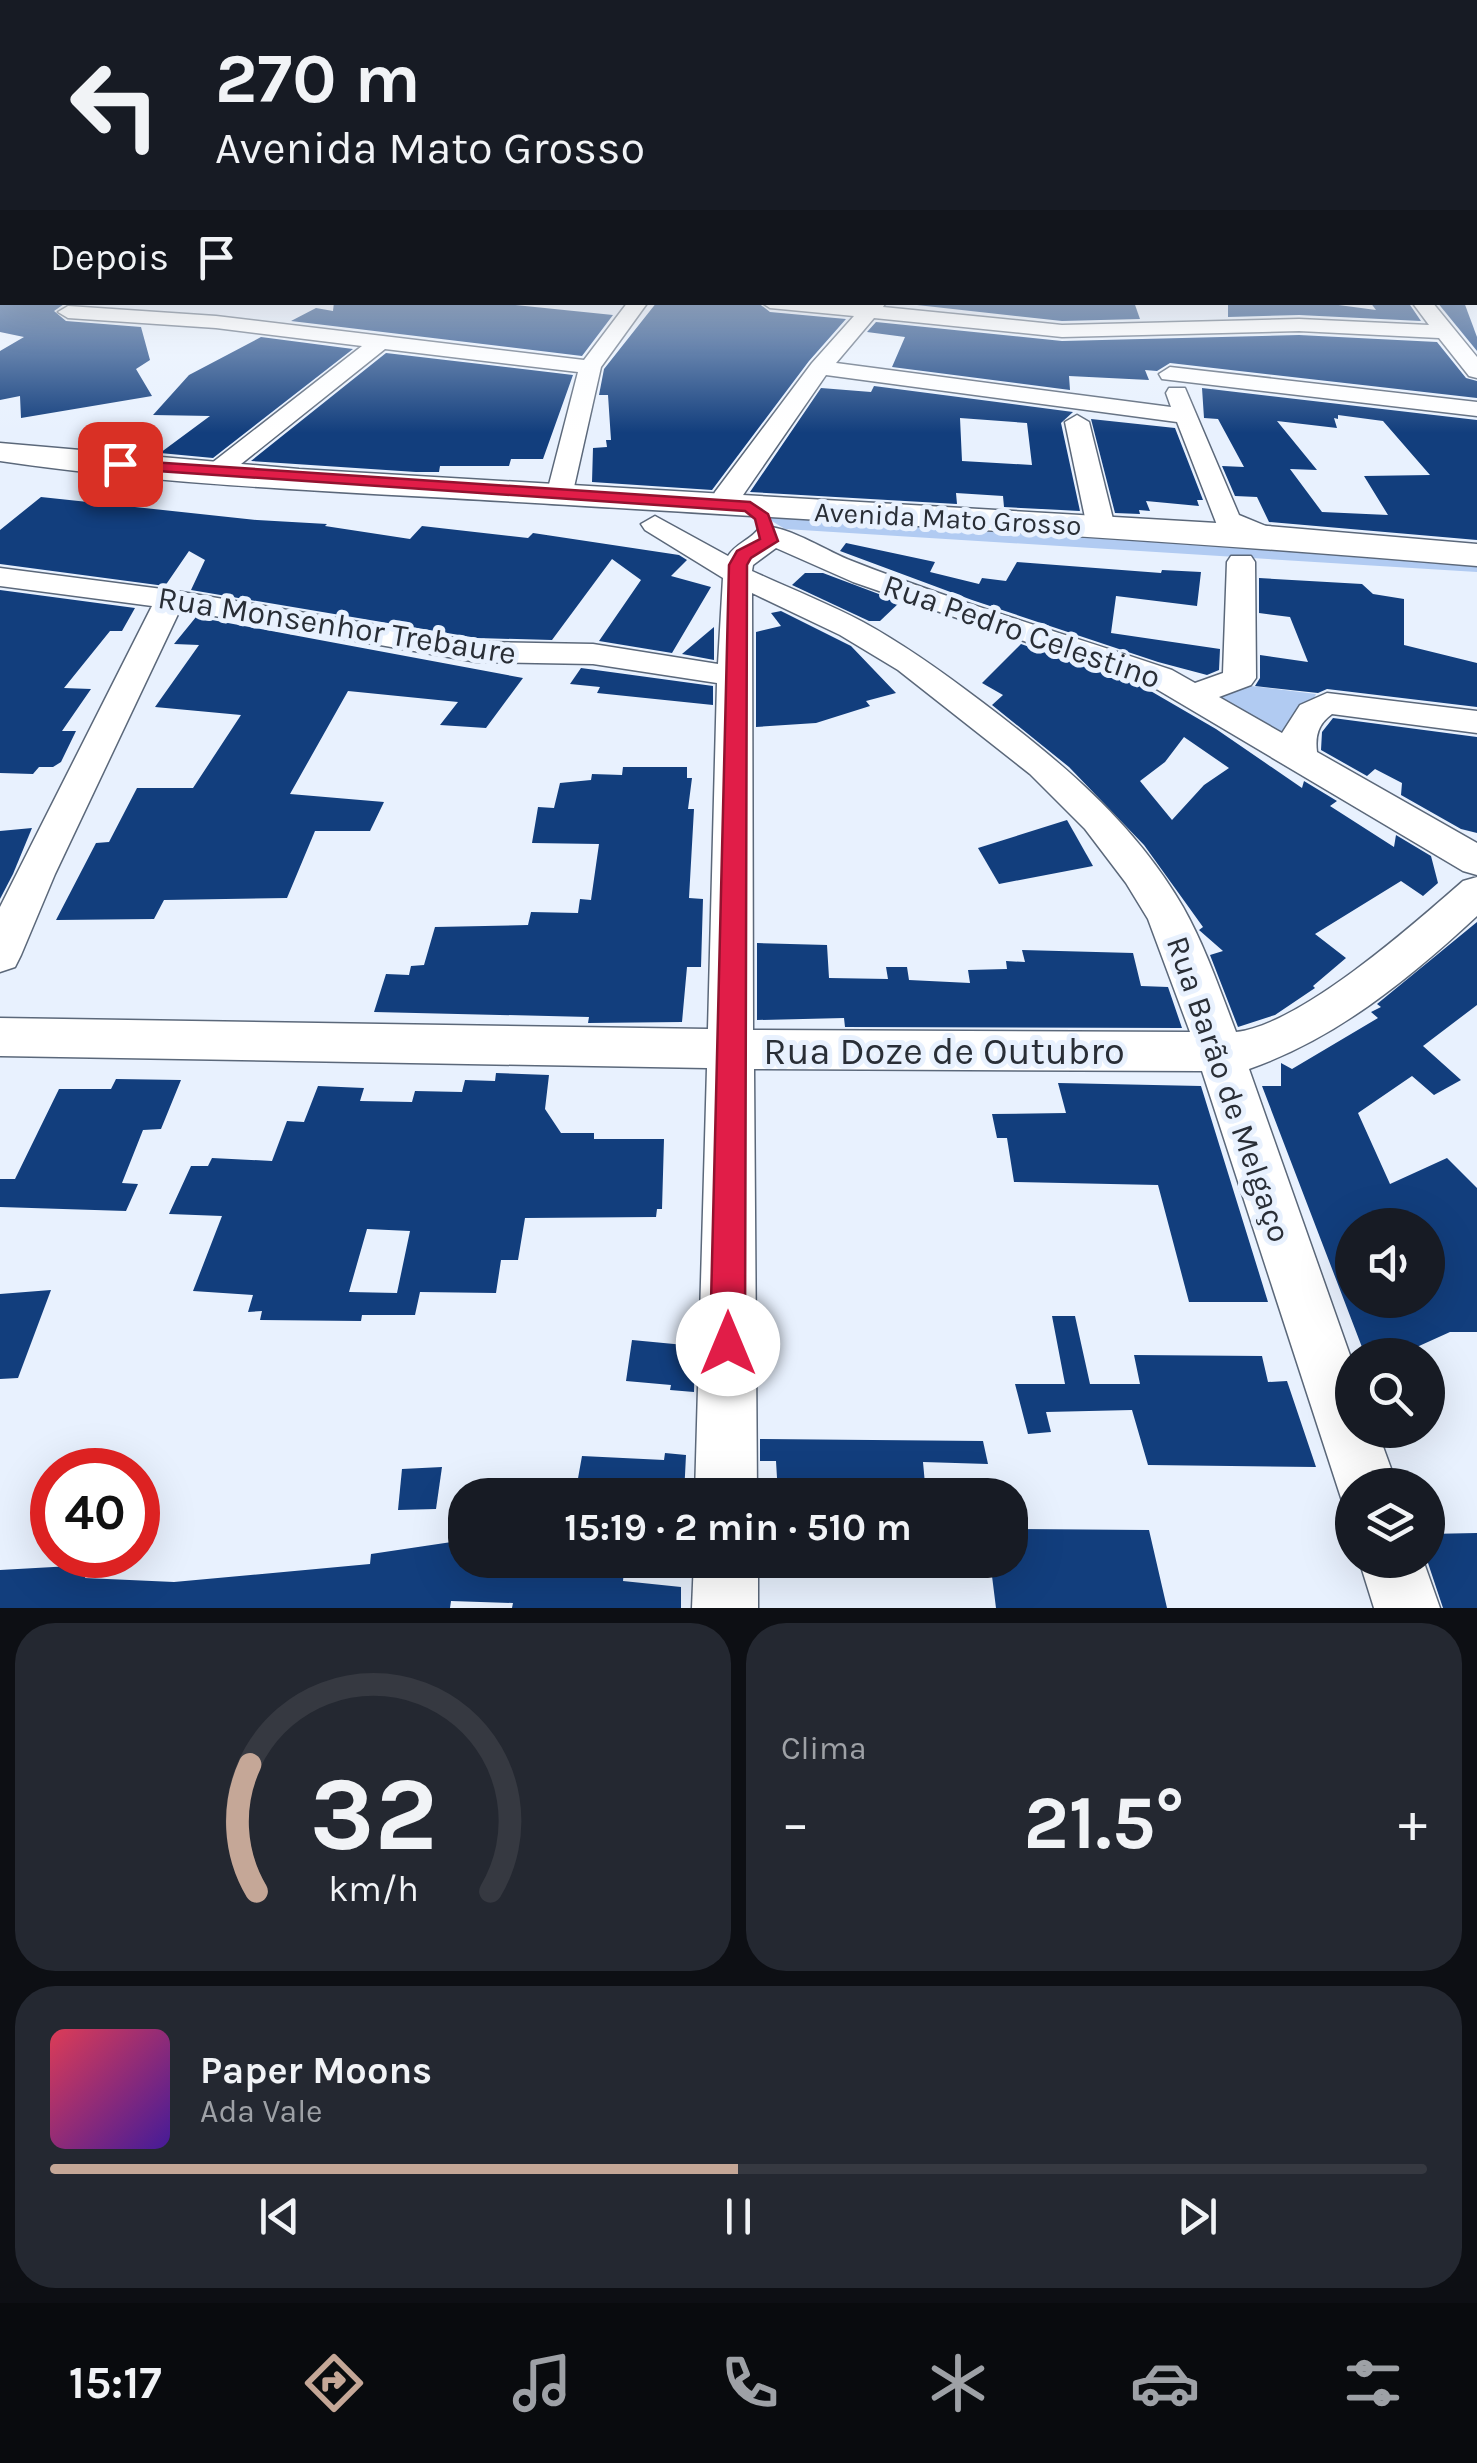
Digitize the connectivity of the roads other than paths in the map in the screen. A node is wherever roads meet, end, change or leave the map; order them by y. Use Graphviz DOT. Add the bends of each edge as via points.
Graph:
graph roads {
  1 [pos="242,305"];
  2 [pos="637,305"];
  3 [pos="832,305"];
  4 [pos="1155,305"];
  5 [pos="1424,305"];
  6 [pos="873,307"];
  7 [pos="68,312"];
  8 [pos="216,322"];
  9 [pos="1155,329"];
  10 [pos="1448,332"];
  11 [pos="383,340"];
  12 [pos="590,367"];
  13 [pos="820,368"];
  14 [pos="1477,371"];
  15 [pos="1170,374"];
  16 [pos="1477,409"];
  17 [pos="1185,416"];
  18 [pos="1077,422"];
  19 [pos="0,452"];
  20 [pos="217,471"];
  21 [pos="0,474"];
  22 [pos="299,479"];
  23 [pos="181,488"];
  24 [pos="484,490"];
  25 [pos="343,503"];
  26 [pos="557,506"];
  27 [pos="747,515"];
  28 [pos="655,524"];
  29 [pos="1100,527"];
  30 [pos="1268,537"];
  31 [pos="1477,555"];
  32 [pos="1241,562"];
  33 [pos="738,574"];
  34 [pos="1426,575"];
  35 [pos="0,577"];
  36 [pos="1477,578"];
  37 [pos="1477,587"];
  38 [pos="170,599"];
  39 [pos="734,676"];
  40 [pos="1200,698"];
  41 [pos="1477,722"];
  42 [pos="1300,757"];
  43 [pos="1477,861"];
  44 [pos="14,886"];
  45 [pos="1477,892"];
  46 [pos="0,955"];
  47 [pos="0,1037"];
  48 [pos="730,1049"];
  49 [pos="1219,1053"];
  50 [pos="1360,1468"];
  51 [pos="726,1478"];
  52 [pos="726,1578"];
  53 [pos="1397,1578"];
  54 [pos="725,1608"];
  55 [pos="1407,1608"];
  1 -- 8 [label="street"];
  2 -- 12 [label="street"];
  3 -- 6 [label="street"];
  4 -- 9 [label="street"];
  5 -- 10 [label="street"];
  6 -- 9 [label="street" via="1062,332"];
  6 -- 13 [label="street"];
  7 -- 8 [label="street"];
  8 -- 11 [label="street"];
  9 -- 10 [label="street" via="1299,325"];
  9 -- 15 [label="street" via="1154,344"];
  10 -- 14 [label="street"];
  11 -- 12 [label="street"];
  11 -- 20 [label="street"];
  12 -- 26 [label="street"];
  13 -- 17 [label="street"];
  13 -- 27 [label="street" via="728,492"];
  15 -- 16 [label="street"];
  15 -- 17 [label="street"];
  17 -- 30 [label="street" via="1227,519"];
  18 -- 29 [label="street"];
  19 -- 20 [label="main road, Avenida Mato Grosso"];
  20 -- 22 [label="main road, Avenida Mato Grosso"];
  21 -- 23 [label="main road, Avenida Mato Grosso"];
  22 -- 23 [label="main road" via="273,491"];
  22 -- 24 [label="main road, Avenida Mato Grosso"];
  23 -- 25 [label="main road, Avenida Mato Grosso"];
  24 -- 25 [label="main road" via="390,488"];
  24 -- 26 [label="main road, Avenida Mato Grosso"];
  25 -- 26 [label="main road, Avenida Mato Grosso"];
  26 -- 27 [label="main road, Avenida Mato Grosso"];
  26 -- 28 [label="main road, Avenida Mato Grosso"];
  27 -- 28 [label="main road, Avenida Mato Grosso"];
  27 -- 29 [label="main road, Avenida Mato Grosso"];
  27 -- 32 [label="main road, Avenida Mato Grosso"];
  27 -- 33 [label="street" via="769,541 743,554"];
  27 -- 40 [label="street, Rua Pedro Celestino" via="807,554 1116,658"];
  28 -- 33 [label="street, Rua Barão de Melgaço"];
  29 -- 30 [label="main road, Avenida Mato Grosso"];
  30 -- 31 [label="main road, Avenida Mato Grosso"];
  32 -- 34 [label="main road, Avenida Mato Grosso"];
  32 -- 40 [label="street" via="1239,678"];
  33 -- 39 [label="street"];
  33 -- 49 [label="street, Rua Barão de Melgaço" via="908,663 1042,766 1098,820 1168,916"];
  34 -- 36 [label="main road, Avenida Mato Grosso"];
  34 -- 37 [label="main road"];
  35 -- 38 [label="street, Rua Monsenhor Trebaure"];
  38 -- 39 [label="street, Rua Monsenhor Trebaure" via="478,652 593,654"];
  38 -- 44 [label="street"];
  39 -- 48 [label="street"];
  40 -- 42 [label="street, Rua Pedro Celestino"];
  41 -- 42 [label="street" via="1326,704 1302,722"];
  42 -- 43 [label="street, Rua Pedro Celestino"];
  44 -- 46 [label="street"];
  45 -- 49 [label="street, Rua Doze de Outubro" via="1409,950 1301,1025 1252,1048"];
  47 -- 48 [label="street, Rua Doze de Outubro"];
  48 -- 49 [label="street, Rua Doze de Outubro"];
  48 -- 51 [label="street"];
  49 -- 50 [label="street, Rua Barão de Melgaço"];
  52 -- 54 [label="street"];
  53 -- 55 [label="street"];
}
